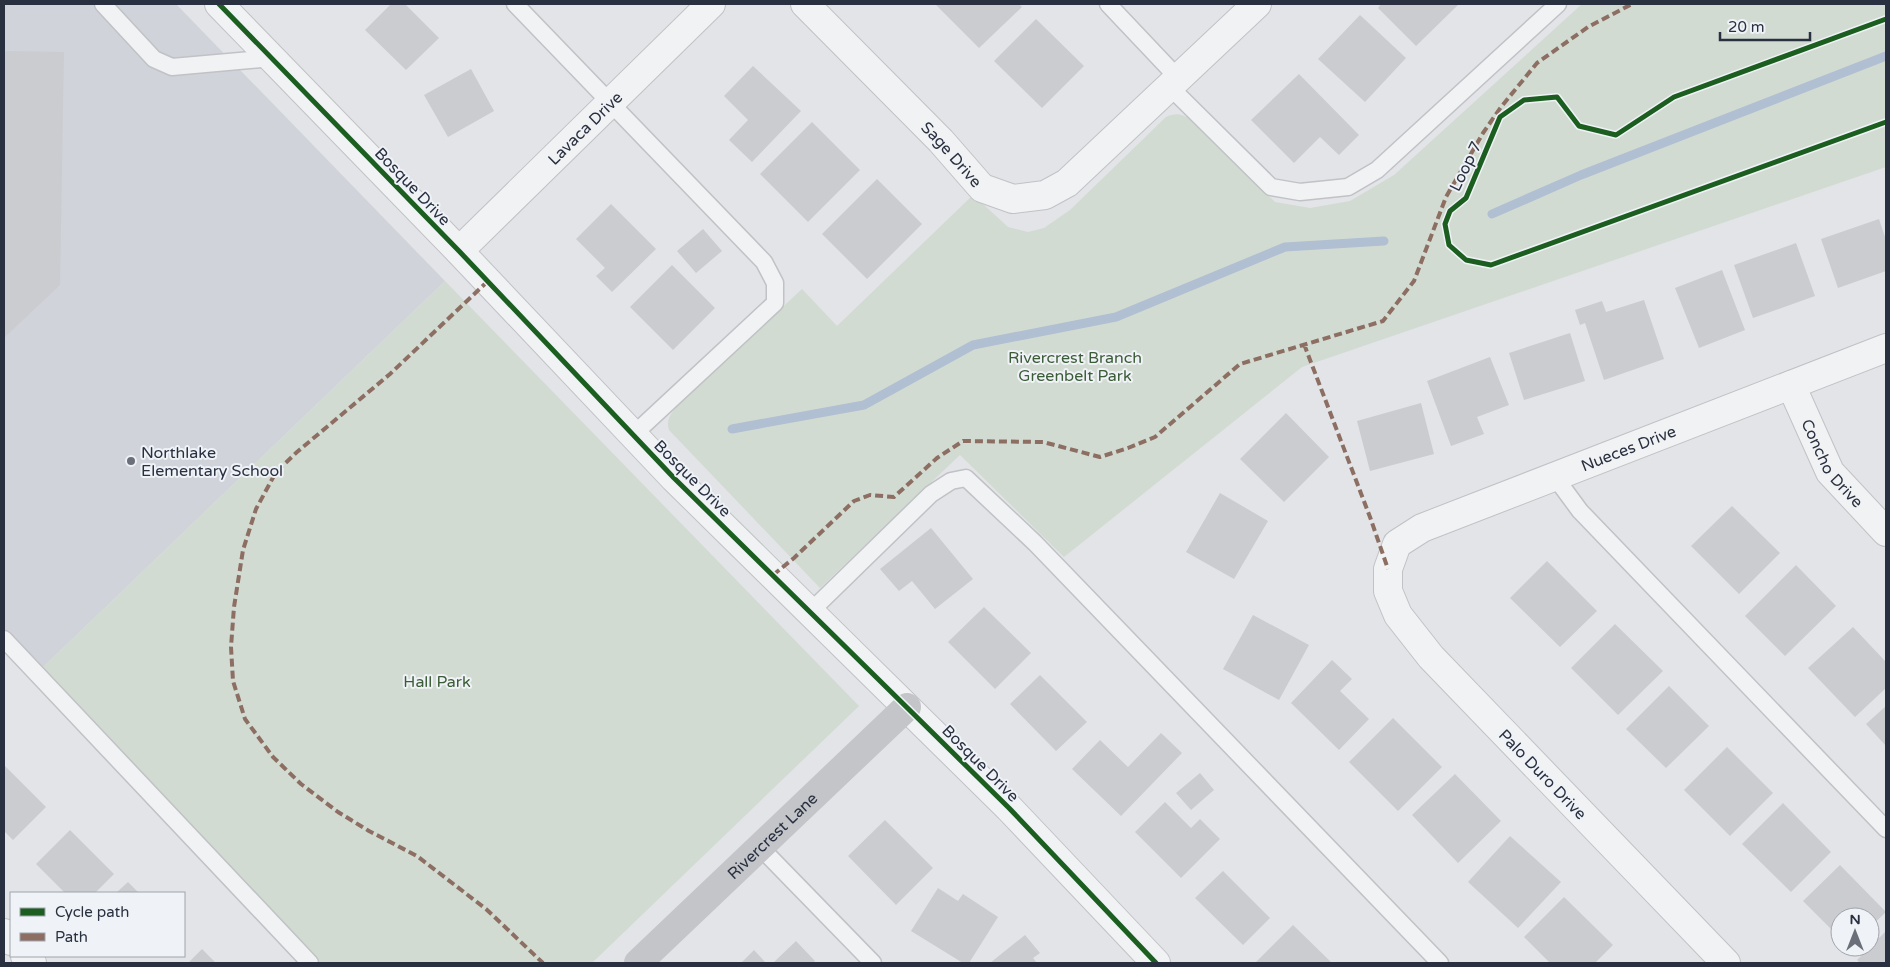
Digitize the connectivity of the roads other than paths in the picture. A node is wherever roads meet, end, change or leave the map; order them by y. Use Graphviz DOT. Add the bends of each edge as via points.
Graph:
graph roads {
  1 [pos="103,4"];
  2 [pos="219,4"];
  3 [pos="515,4"];
  4 [pos="711,4"];
  5 [pos="805,4"];
  6 [pos="1108,4"];
  7 [pos="1257,4"];
  8 [pos="1558,4"];
  9 [pos="272,58"];
  10 [pos="1171,86"];
  11 [pos="610,103"];
  12 [pos="459,251"];
  13 [pos="1886,348"];
  14 [pos="1792,385"];
  15 [pos="633,435"];
  16 [pos="1555,477"];
  17 [pos="1886,532"];
  18 [pos="1388,569"];
  19 [pos="810,612"];
  20 [pos="4,639"];
  21 [pos="907,707"];
  22 [pos="1886,829"];
  23 [pos="760,847"];
  24 [pos="310,963"];
  25 [pos="638,963"];
  26 [pos="873,963"];
  27 [pos="1156,963"];
  28 [pos="1440,963"];
  29 [pos="1726,963"];
  1 -- 9 [label="lane" via="154,59 172,67"];
  2 -- 9 [label="street, Bosque Drive"];
  3 -- 11 [label="lane"];
  4 -- 11 [label="street, Lavaca Drive"];
  5 -- 10 [label="street, Sage Drive" via="941,141 982,188 1013,199 1045,195 1067,183"];
  6 -- 10 [label="lane"];
  7 -- 10 [label="street, Sage Drive"];
  8 -- 10 [label="lane" via="1377,170 1348,187 1300,192 1271,187"];
  9 -- 12 [label="street, Bosque Drive"];
  11 -- 12 [label="street, Lavaca Drive"];
  11 -- 15 [label="lane" via="764,262 775,283 775,303"];
  12 -- 15 [label="street, Bosque Drive"];
  13 -- 14 [label="street, Nueces Drive"];
  14 -- 16 [label="street, Nueces Drive"];
  14 -- 17 [label="street, Concho Drive" via="1830,472"];
  15 -- 19 [label="street, Bosque Drive"];
  16 -- 18 [label="street, Nueces Drive" via="1422,528 1398,544"];
  16 -- 22 [label="lane" via="1580,511"];
  18 -- 29 [label="street, Palo Duro Drive" via="1388,591 1398,614 1431,658"];
  19 -- 21 [label="street, Bosque Drive"];
  19 -- 28 [label="lane" via="931,494 951,481 966,478 1035,543"];
  20 -- 24 [label="lane"];
  21 -- 23 [label="street, Rivercrest Lane"];
  21 -- 27 [label="street, Bosque Drive" via="1009,808"];
  23 -- 25 [label="street, Rivercrest Lane"];
  23 -- 26 [label="lane"];
}
